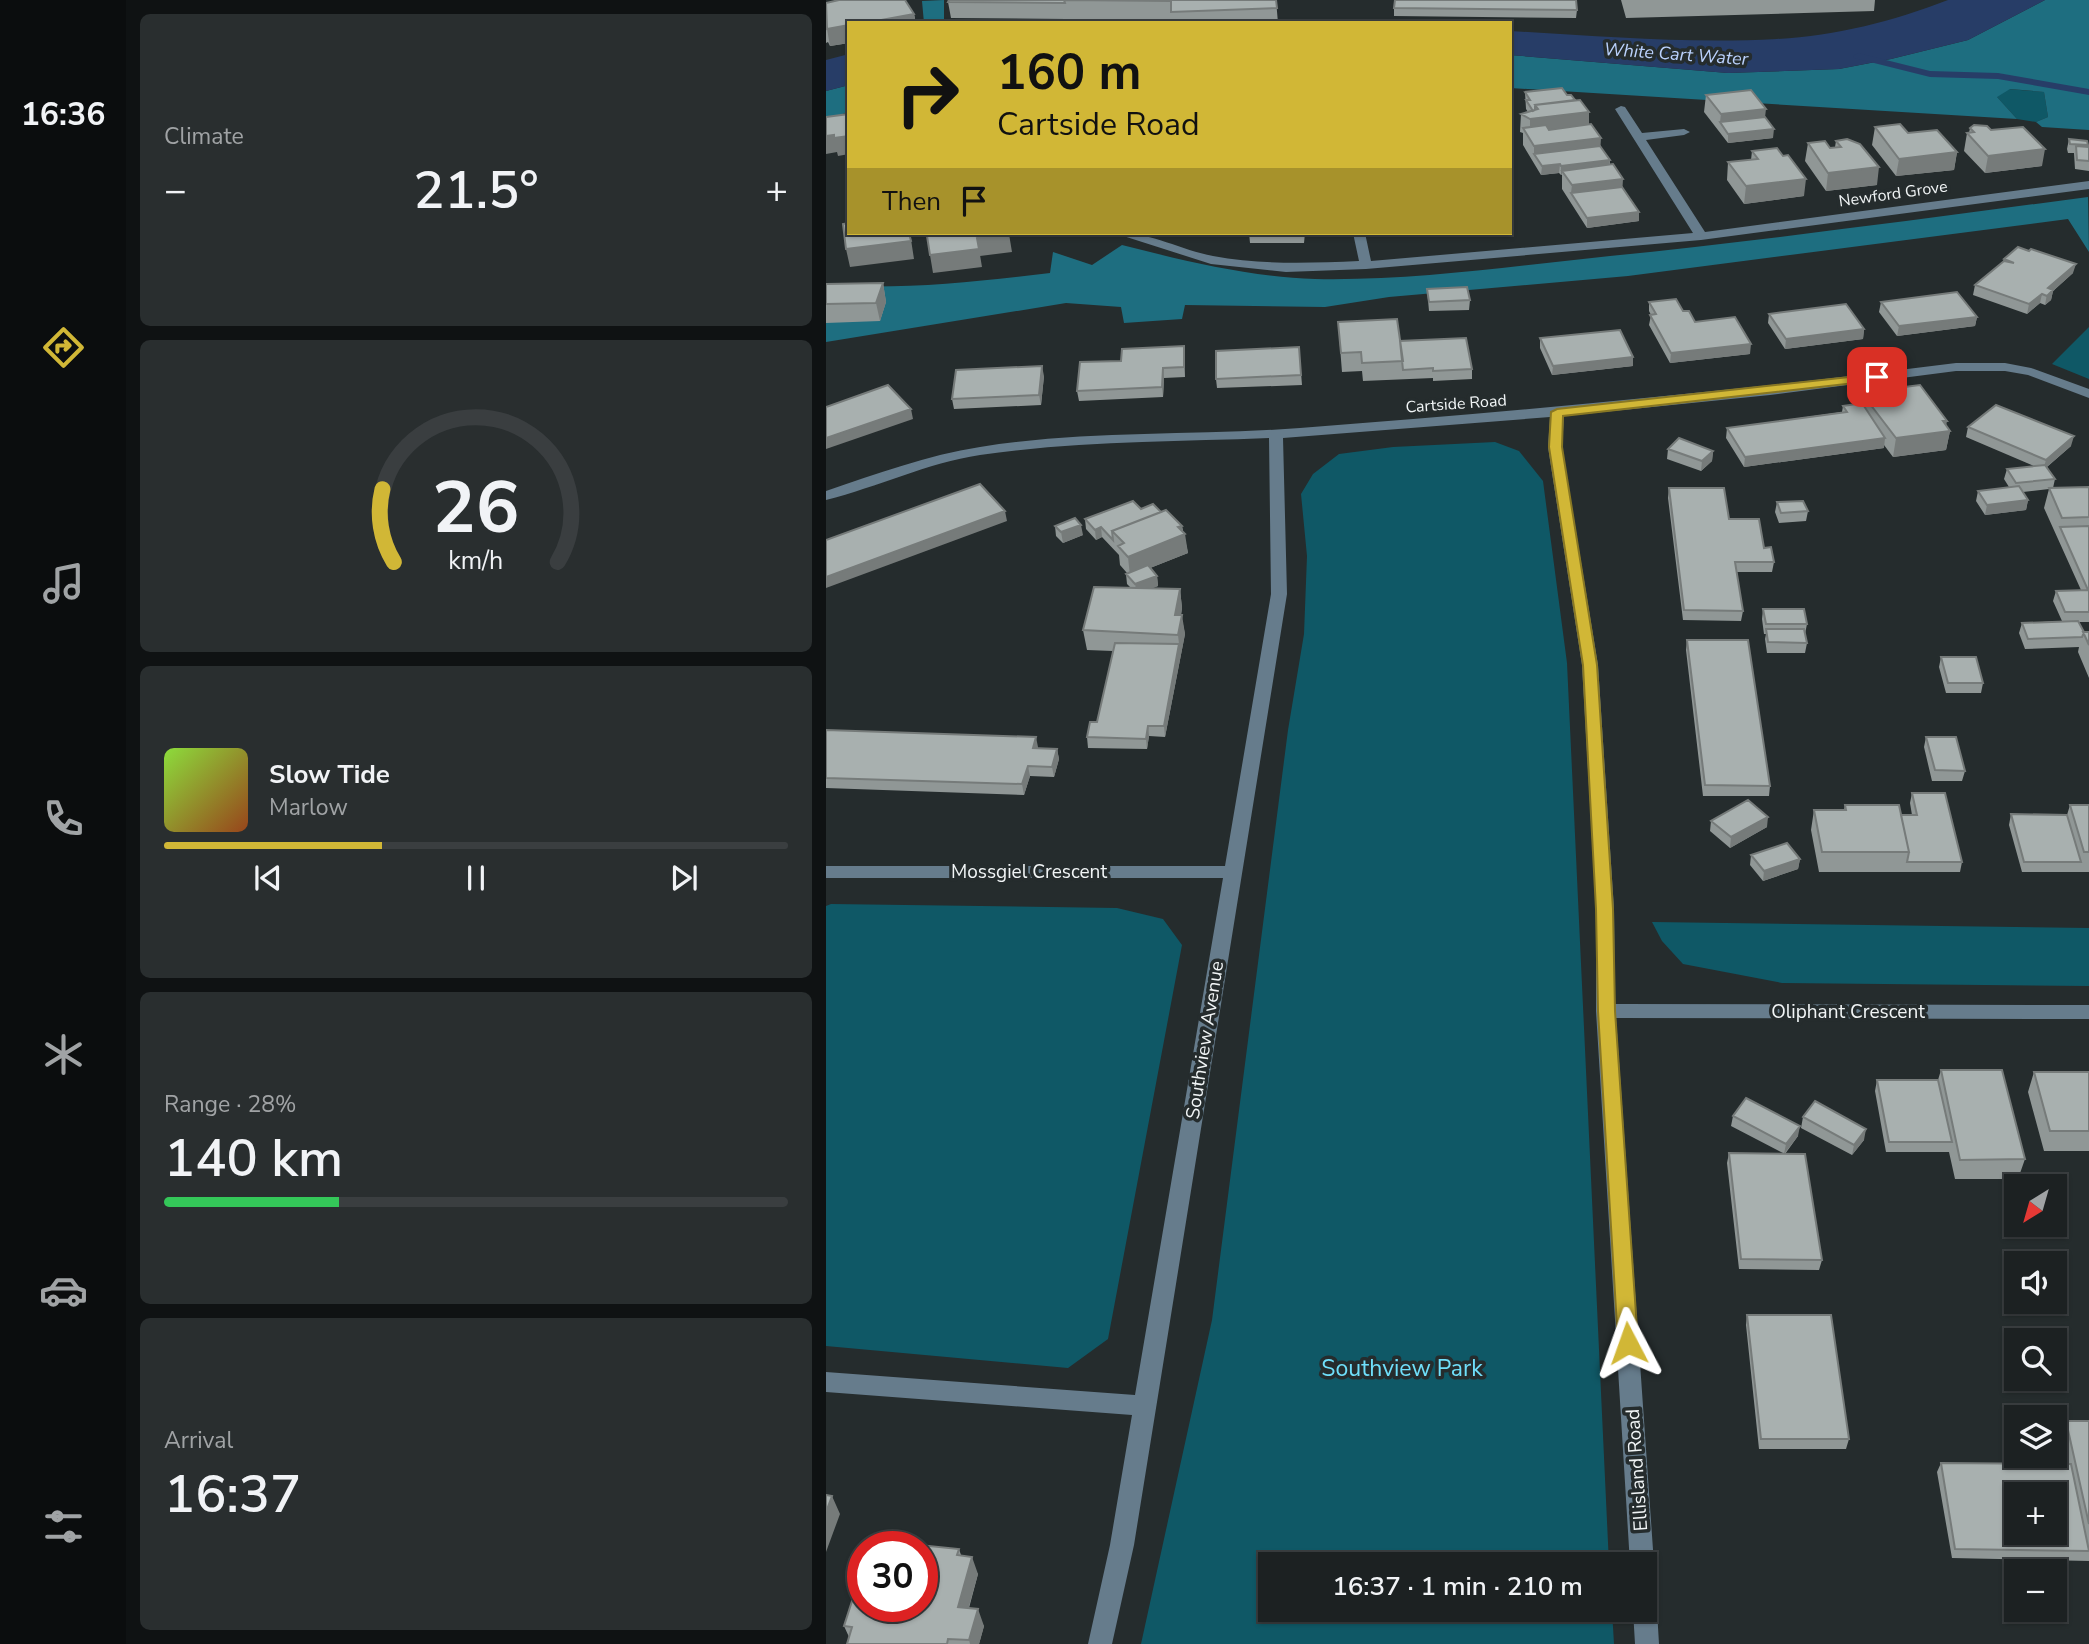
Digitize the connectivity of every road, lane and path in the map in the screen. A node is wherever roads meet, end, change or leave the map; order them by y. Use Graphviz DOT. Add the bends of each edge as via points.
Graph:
graph roads {
  1 [pos="1621,109"];
  2 [pos="1684,132"];
  3 [pos="1639,138"];
  4 [pos="2089,185"];
  5 [pos="1127,235"];
  6 [pos="1359,235"];
  7 [pos="1701,236"];
  8 [pos="1366,265"];
  9 [pos="2089,394"];
  10 [pos="1557,412"];
  11 [pos="1276,434"];
  12 [pos="826,496"];
  13 [pos="826,872"];
  14 [pos="1231,872"];
  15 [pos="1606,1011"];
  16 [pos="2089,1012"];
  17 [pos="826,1382"];
  18 [pos="1143,1406"];
  19 [pos="1641,1552"];
  20 [pos="1646,1622"];
  21 [pos="1100,1644"];
  22 [pos="1647,1644"];
  1 -- 3 [label="street"];
  2 -- 3 [label="street"];
  3 -- 7 [label="street"];
  4 -- 7 [label="street, Newford Grove"];
  5 -- 8 [label="street, Newford Grove" via="1211,260 1286,268"];
  6 -- 8 [label="street"];
  7 -- 8 [label="street, Newford Grove"];
  9 -- 10 [label="street, Cartside Road" via="2031,372 1956,367"];
  10 -- 11 [label="street, Cartside Road"];
  10 -- 15 [label="street, Ellisland Road" via="1555,447 1590,665 1605,909"];
  11 -- 12 [label="street, Cartside Road" via="1099,440 979,451"];
  11 -- 14 [label="street, Southview Avenue" via="1279,594"];
  13 -- 14 [label="street, Mossgiel Crescent"];
  14 -- 18 [label="street, Southview Avenue"];
  15 -- 16 [label="street, Oliphant Crescent"];
  15 -- 19 [label="street, Ellisland Road"];
  17 -- 18 [label="street"];
  18 -- 21 [label="street, Southview Avenue" via="1122,1545"];
  20 -- 22 [label="street"];
}
